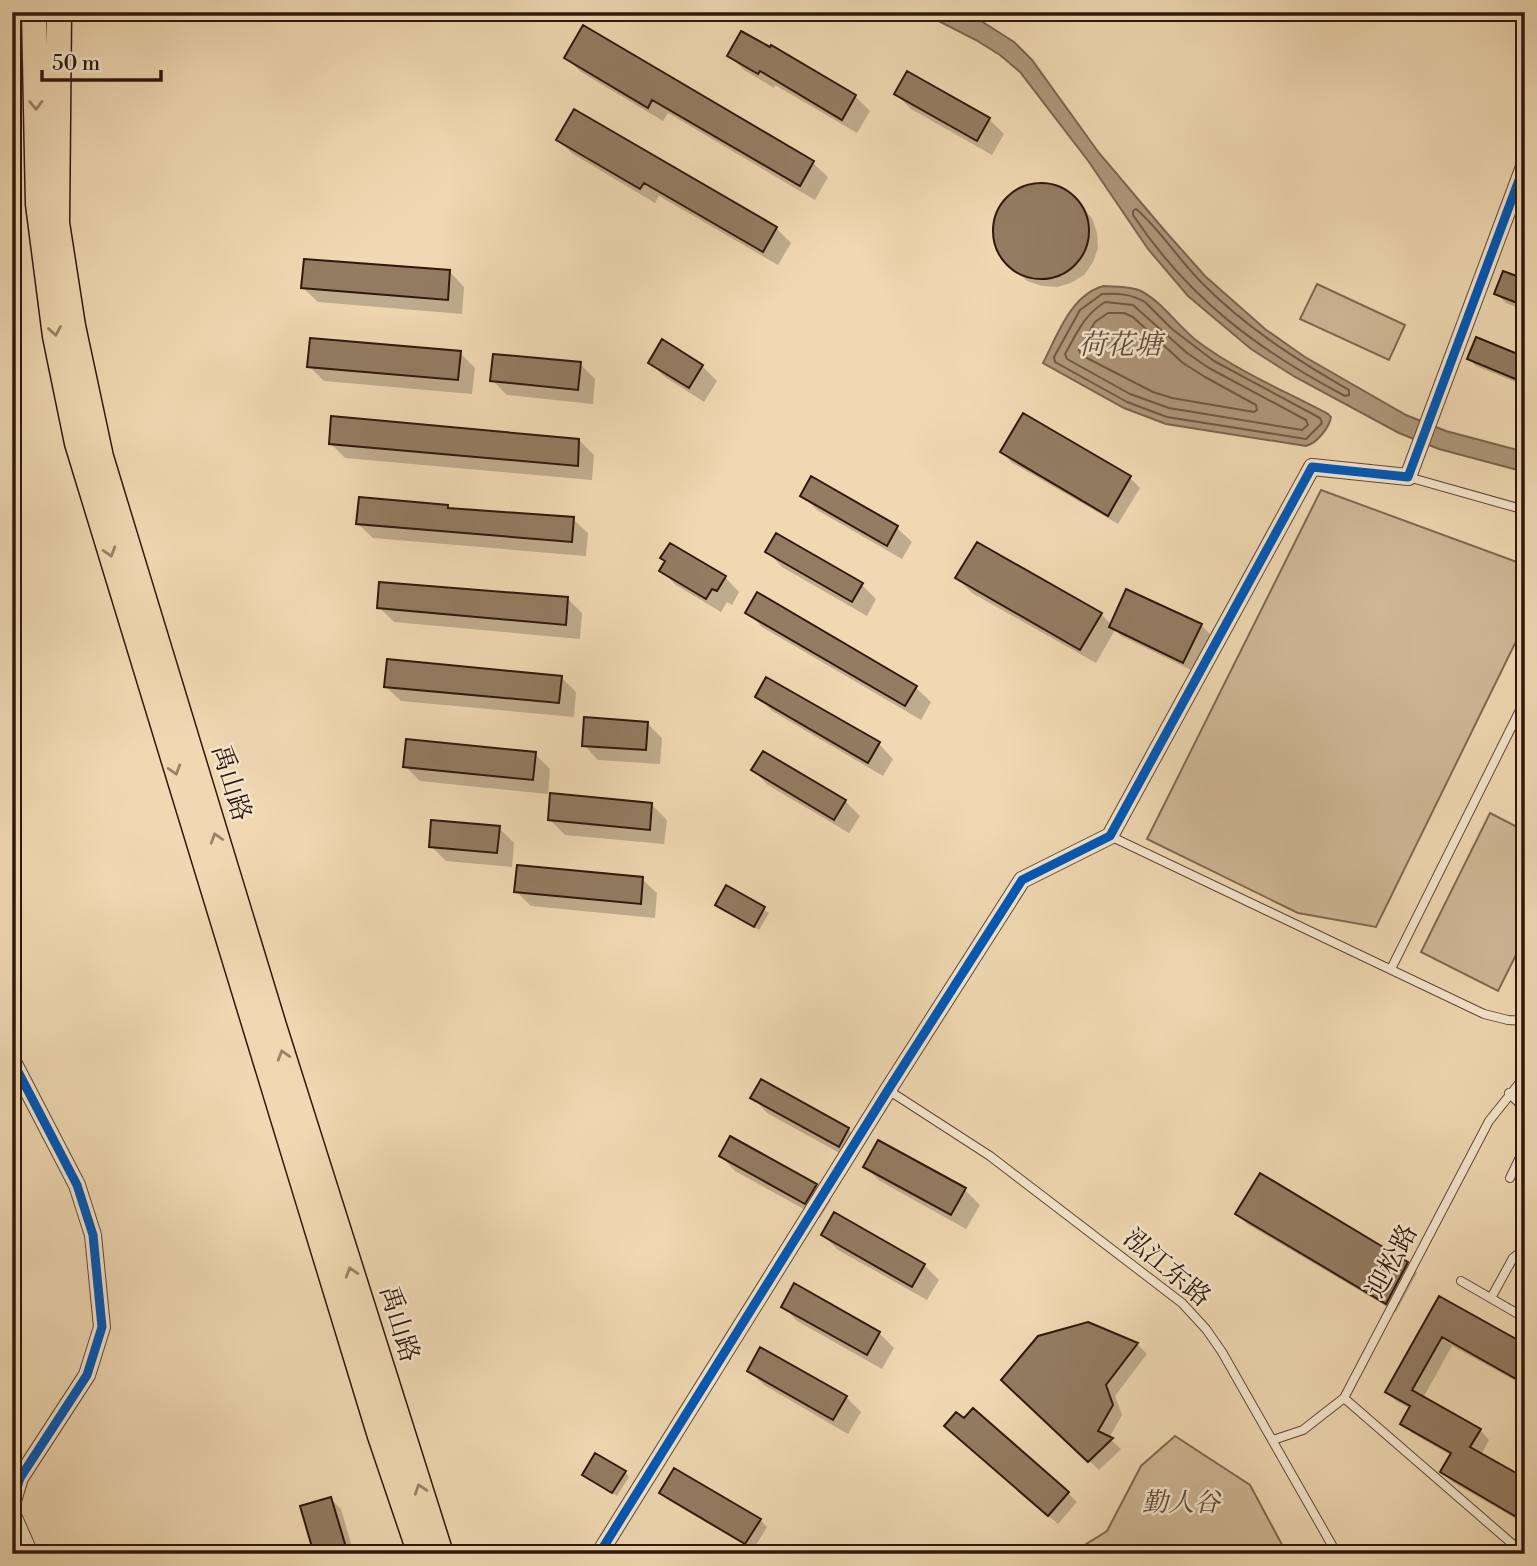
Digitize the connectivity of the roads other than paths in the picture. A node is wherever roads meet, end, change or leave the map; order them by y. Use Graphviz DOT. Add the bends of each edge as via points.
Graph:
graph roads {
  1 [pos="34,12"];
  2 [pos="59,12"];
  3 [pos="1525,164"];
  4 [pos="1408,477"];
  5 [pos="1525,510"];
  6 [pos="1525,700"];
  7 [pos="1110,836"];
  8 [pos="1391,969"];
  9 [pos="1525,1021"];
  10 [pos="12,1059"];
  11 [pos="1525,1076"];
  12 [pos="888,1090"];
  13 [pos="1509,1093"];
  14 [pos="1525,1109"];
  15 [pos="1525,1147"];
  16 [pos="1510,1178"];
  17 [pos="1525,1249"];
  18 [pos="1461,1282"];
  19 [pos="1491,1298"];
  20 [pos="1525,1318"];
  21 [pos="1344,1398"];
  22 [pos="1273,1440"];
  23 [pos="12,1504"];
  24 [pos="12,1513"];
  25 [pos="30,1554"];
  26 [pos="420,1554"];
  27 [pos="442,1554"];
  28 [pos="599,1554"];
  29 [pos="1337,1554"];
  30 [pos="1524,1554"];
  1 -- 26 [label="main road, 禹山路, one-way" via="38,204 55,335 77,443"];
  27 -- 2 [label="main road, 禹山路, one-way" via="274,1026 101,457 57,223"];
  3 -- 4 [label="street"];
  4 -- 5 [label="lane"];
  4 -- 7 [label="street" via="1312,467"];
  6 -- 8 [label="lane"];
  7 -- 8 [label="lane"];
  7 -- 12 [label="street" via="1022,880"];
  8 -- 9 [label="lane" via="1484,1014"];
  10 -- 23 [label="street" via="77,1185 93,1235 102,1327 87,1375 20,1478"];
  11 -- 13 [label="lane, 迎松路"];
  12 -- 22 [label="lane, 泓江东路" via="990,1156 1182,1303 1222,1352"];
  12 -- 28 [label="street"];
  13 -- 14 [label="lane"];
  13 -- 21 [label="lane, 迎松路" via="1489,1121"];
  15 -- 16 [label="lane"];
  17 -- 19 [label="lane" via="1513,1258"];
  18 -- 19 [label="lane"];
  19 -- 20 [label="lane"];
  21 -- 22 [label="lane, 迎松路" via="1303,1430"];
  21 -- 30 [label="lane"];
  22 -- 29 [label="lane, 泓江东路"];
  24 -- 25 [label="street"];
}
